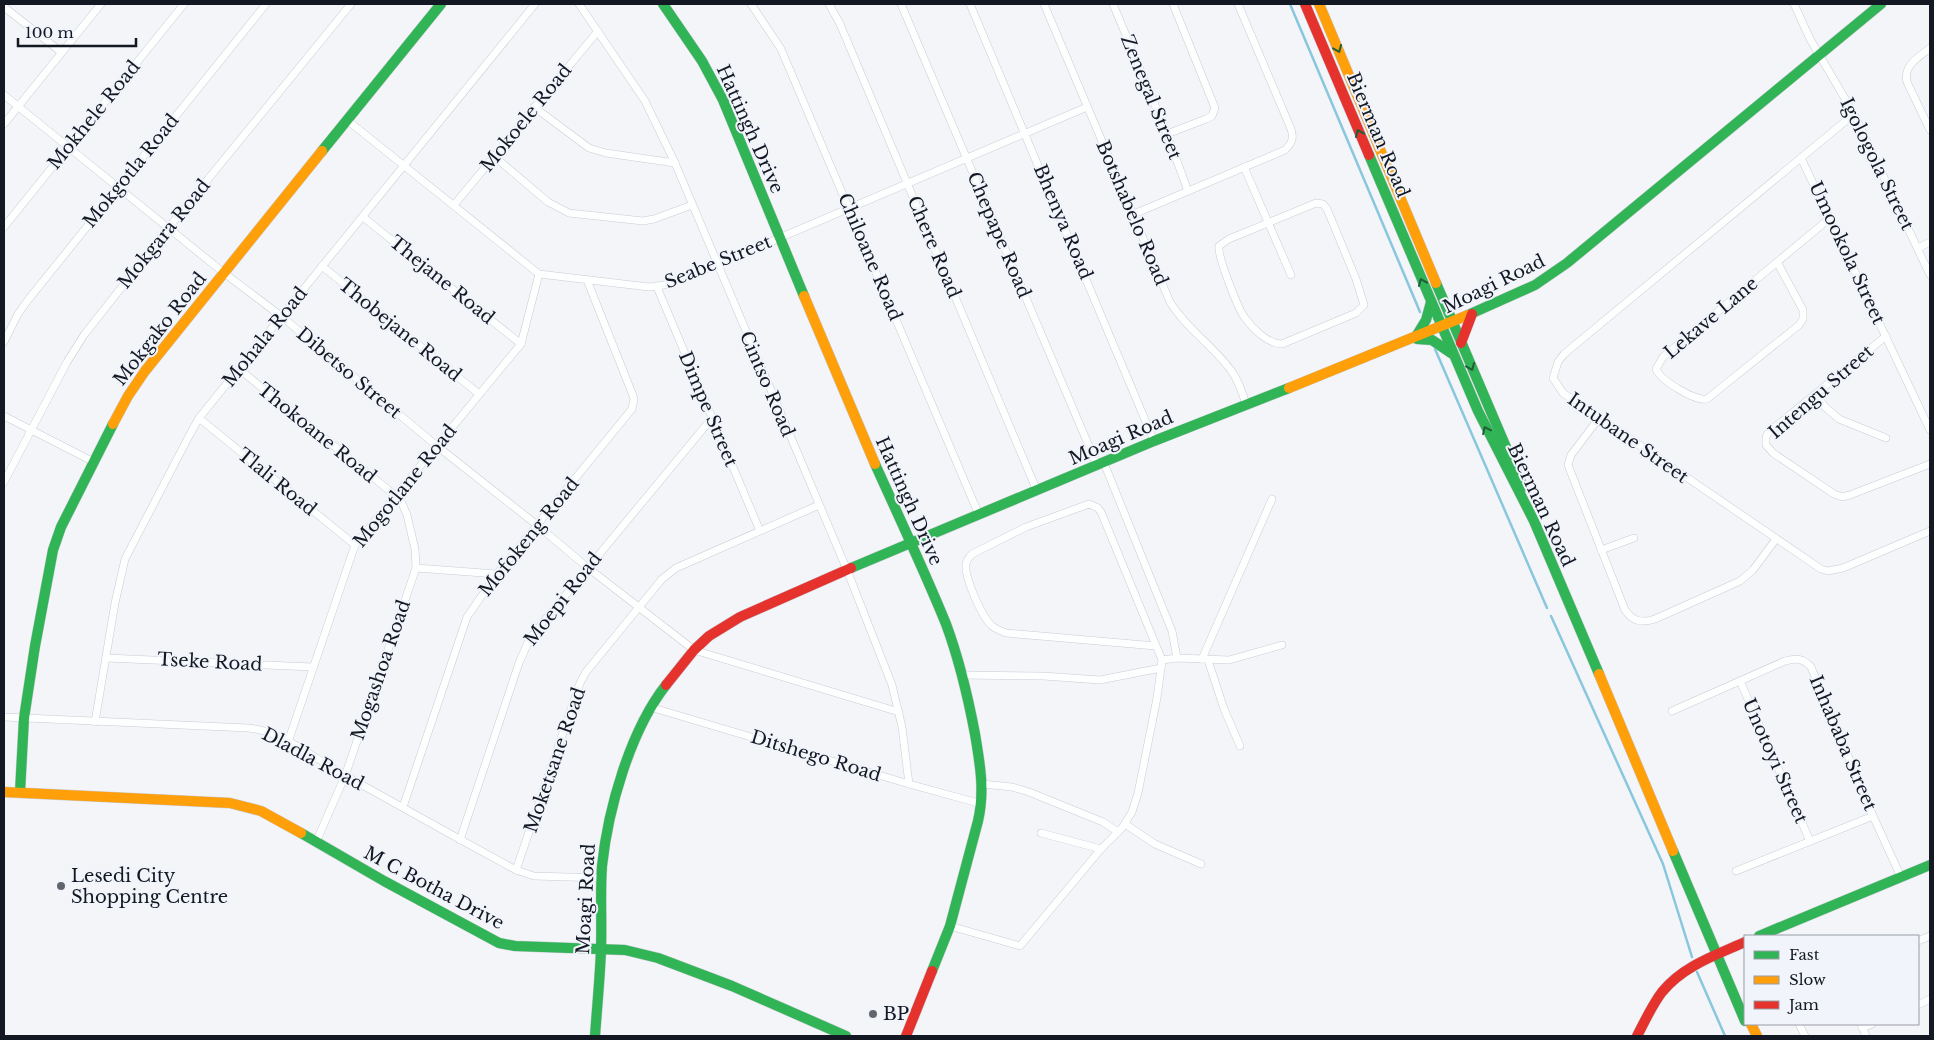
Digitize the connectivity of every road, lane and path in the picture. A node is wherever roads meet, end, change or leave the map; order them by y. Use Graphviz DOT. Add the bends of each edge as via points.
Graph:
graph roads {
  1 [pos="101,4"];
  2 [pos="184,4"];
  3 [pos="266,4"];
  4 [pos="351,4"];
  5 [pos="441,4"];
  6 [pos="535,4"];
  7 [pos="579,4"];
  8 [pos="663,4"];
  9 [pos="751,4"];
  10 [pos="829,4"];
  11 [pos="901,4"];
  12 [pos="970,4"];
  13 [pos="1044,4"];
  14 [pos="1113,4"];
  15 [pos="1173,4"];
  16 [pos="1238,4"];
  17 [pos="1305,4"];
  18 [pos="1319,4"];
  19 [pos="1794,4"];
  20 [pos="1881,4"];
  21 [pos="4,7"];
  22 [pos="598,31"];
  23 [pos="1930,48"];
  24 [pos="61,52"];
  25 [pos="1820,55"];
  26 [pos="4,95"];
  27 [pos="17,107"];
  28 [pos="534,107"];
  29 [pos="1087,107"];
  30 [pos="1854,114"];
  31 [pos="347,120"];
  32 [pos="4,124"];
  33 [pos="1930,130"];
  34 [pos="1026,134"];
  35 [pos="1167,134"];
  36 [pos="68,147"];
  37 [pos="495,157"];
  38 [pos="1801,158"];
  39 [pos="967,159"];
  40 [pos="675,163"];
  41 [pos="403,165"];
  42 [pos="1244,167"];
  43 [pos="908,183"];
  44 [pos="119,186"];
  45 [pos="1188,191"];
  46 [pos="454,205"];
  47 [pos="692,205"];
  48 [pos="850,208"];
  49 [pos="1134,214"];
  50 [pos="363,216"];
  51 [pos="1830,218"];
  52 [pos="1268,222"];
  53 [pos="4,227"];
  54 [pos="169,227"];
  55 [pos="779,237"];
  56 [pos="1930,242"];
  57 [pos="1918,248"];
  58 [pos="1777,262"];
  59 [pos="716,265"];
  60 [pos="322,266"];
  61 [pos="224,273"];
  62 [pos="539,274"];
  63 [pos="1930,275"];
  64 [pos="1291,276"];
  65 [pos="587,280"];
  66 [pos="657,287"];
  67 [pos="1430,302"];
  68 [pos="1472,314"];
  69 [pos="281,316"];
  70 [pos="1453,322"];
  71 [pos="1442,327"];
  72 [pos="1886,336"];
  73 [pos="1413,339"];
  74 [pos="4,342"];
  75 [pos="1461,343"];
  76 [pos="521,344"];
  77 [pos="1454,355"];
  78 [pos="239,369"];
  79 [pos="479,394"];
  80 [pos="1816,394"];
  81 [pos="1246,404"];
  82 [pos="4,416"];
  83 [pos="199,418"];
  84 [pos="712,418"];
  85 [pos="1599,418"];
  86 [pos="31,429"];
  87 [pos="1930,430"];
  88 [pos="1886,438"];
  89 [pos="1154,441"];
  90 [pos="436,446"];
  91 [pos="94,462"];
  92 [pos="1101,464"];
  93 [pos="1930,464"];
  94 [pos="4,482"];
  95 [pos="1037,491"];
  96 [pos="396,496"];
  97 [pos="1272,499"];
  98 [pos="819,505"];
  99 [pos="979,515"];
  100 [pos="537,525"];
  101 [pos="760,531"];
  102 [pos="1930,531"];
  103 [pos="1634,538"];
  104 [pos="1776,539"];
  105 [pos="910,543"];
  106 [pos="356,545"];
  107 [pos="1601,550"];
  108 [pos="587,567"];
  109 [pos="416,568"];
  110 [pos="847,570"];
  111 [pos="497,574"];
  112 [pos="638,608"];
  113 [pos="1282,645"];
  114 [pos="1156,646"];
  115 [pos="694,650"];
  116 [pos="106,658"];
  117 [pos="1177,658"];
  118 [pos="1205,660"];
  119 [pos="1161,664"];
  120 [pos="313,667"];
  121 [pos="962,674"];
  122 [pos="1740,681"];
  123 [pos="650,707"];
  124 [pos="1672,711"];
  125 [pos="899,712"];
  126 [pos="4,718"];
  127 [pos="24,718"];
  128 [pos="95,722"];
  129 [pos="288,742"];
  130 [pos="1240,746"];
  131 [pos="345,776"];
  132 [pos="909,784"];
  133 [pos="982,784"];
  134 [pos="4,792"];
  135 [pos="20,792"];
  136 [pos="982,804"];
  137 [pos="403,808"];
  138 [pos="1873,816"];
  139 [pos="1125,824"];
  140 [pos="1118,832"];
  141 [pos="1041,833"];
  142 [pos="460,840"];
  143 [pos="1810,841"];
  144 [pos="316,842"];
  145 [pos="1101,850"];
  146 [pos="1201,864"];
  147 [pos="1930,865"];
  148 [pos="516,870"];
  149 [pos="1736,871"];
  150 [pos="1901,877"];
  151 [pos="602,878"];
  152 [pos="950,926"];
  153 [pos="1763,935"];
  154 [pos="1744,942"];
  155 [pos="601,949"];
  156 [pos="1719,954"];
  157 [pos="1744,1008"];
  158 [pos="1744,1017"];
  159 [pos="1862,1026"];
  160 [pos="595,1036"];
  161 [pos="846,1036"];
  162 [pos="906,1036"];
  163 [pos="1638,1036"];
  164 [pos="1866,1036"];
  1 -- 24 [label="street"];
  2 -- 36 [label="street, Mokhele Road"];
  3 -- 44 [label="street, Mokgotla Road"];
  4 -- 54 [label="street, Mokgara Road"];
  5 -- 31 [label="street, Mokgako Road"];
  6 -- 41 [label="street, Mohala Road"];
  7 -- 22 [label="street, Cintso Road"];
  8 -- 55 [label="street, Hattingh Drive" via="702,61 723,100"];
  9 -- 48 [label="street, Chiloane Road" via="781,50"];
  10 -- 43 [label="street, Chere Road"];
  11 -- 39 [label="street, Chepape Road"];
  12 -- 34 [label="street, Bhenya Road"];
  13 -- 29 [label="street, Botshabelo Road"];
  14 -- 35 [label="street, Zenegal Street"];
  15 -- 35 [label="street" via="1215,108 1212,116"];
  16 -- 42 [label="street" via="1293,138 1285,150"];
  67 -- 17 [label="street, Bierman Road, one-way"];
  18 -- 70 [label="street, Bierman Road, one-way"];
  19 -- 25 [label="street, Igologola Street"];
  20 -- 25 [label="street, Moagi Road"];
  21 -- 24 [label="street"];
  22 -- 28 [label="street, Mokoele Road"];
  22 -- 40 [label="street, Cintso Road" via="645,101"];
  23 -- 33 [label="street" via="1911,63 1906,74"];
  24 -- 27 [label="street"];
  25 -- 30 [label="street, Igologola Street"];
  25 -- 68 [label="street, Moagi Road" via="1553,274 1535,286"];
  26 -- 27 [label="street, Dibetso Street"];
  27 -- 32 [label="street"];
  27 -- 36 [label="street, Dibetso Street"];
  28 -- 37 [label="street, Mokoele Road"];
  28 -- 40 [label="street" via="589,148"];
  29 -- 34 [label="street, Seabe Street"];
  29 -- 49 [label="street, Botshabelo Road"];
  30 -- 38 [label="street, Intubane Street"];
  30 -- 57 [label="street, Igologola Street"];
  31 -- 41 [label="street"];
  31 -- 61 [label="street, Mokgako Road"];
  34 -- 39 [label="street, Seabe Street"];
  34 -- 89 [label="street, Bhenya Road"];
  35 -- 45 [label="street, Zenegal Street"];
  36 -- 44 [label="street, Dibetso Street"];
  36 -- 53 [label="street, Mokhele Road"];
  37 -- 46 [label="street, Mokoele Road"];
  37 -- 47 [label="street" via="548,202 569,213 643,221"];
  38 -- 51 [label="street, Umookola Street"];
  38 -- 85 [label="street, Intubane Street" via="1564,354 1553,378 1557,386"];
  39 -- 43 [label="street, Seabe Street"];
  39 -- 92 [label="street, Chepape Road"];
  40 -- 47 [label="street, Cintso Road"];
  41 -- 46 [label="street"];
  41 -- 50 [label="street, Mohala Road"];
  42 -- 45 [label="street"];
  42 -- 52 [label="street"];
  43 -- 48 [label="street, Seabe Street"];
  43 -- 95 [label="street, Chere Road"];
  44 -- 54 [label="street, Dibetso Street"];
  44 -- 74 [label="street, Mokgotla Road" via="22,307"];
  45 -- 49 [label="street"];
  46 -- 62 [label="street"];
  47 -- 59 [label="street, Cintso Road"];
  48 -- 55 [label="street, Seabe Street"];
  48 -- 99 [label="street, Chiloane Road"];
  49 -- 81 [label="street, Botshabelo Road" via="1170,302 1182,319 1229,367"];
  50 -- 60 [label="street, Mohala Road"];
  50 -- 76 [label="street, Thejane Road"];
  51 -- 58 [label="street, Lekave Lane"];
  51 -- 72 [label="street, Umookola Street"];
  52 -- 52 [label="street" via="1316,203 1323,204 1356,279 1363,301 1362,309 1282,344 1266,338 1242,314 1218,250 1229,239"];
  52 -- 64 [label="street"];
  54 -- 61 [label="street, Dibetso Street"];
  54 -- 86 [label="street, Mokgara Road" via="80,340"];
  55 -- 59 [label="street, Seabe Street"];
  55 -- 105 [label="street, Hattingh Drive"];
  56 -- 57 [label="street"];
  57 -- 63 [label="street, Igologola Street"];
  58 -- 58 [label="street, Lekave Lane" via="1663,357 1656,369 1660,375 1694,398 1707,399 1799,325 1803,310"];
  59 -- 66 [label="street, Seabe Street"];
  59 -- 98 [label="street, Cintso Road"];
  60 -- 69 [label="street, Mohala Road"];
  60 -- 79 [label="street, Thobejane Road"];
  61 -- 69 [label="street, Dibetso Street"];
  61 -- 91 [label="street, Mokgako Road" via="135,385"];
  62 -- 65 [label="street, Seabe Street"];
  62 -- 76 [label="street, Mogotlane Road"];
  65 -- 66 [label="street, Seabe Street"];
  65 -- 100 [label="street, Mofokeng Road" via="634,405"];
  66 -- 84 [label="street, Dimpe Street"];
  67 -- 71 [label="street, Bierman Road"];
  67 -- 73 [label="street" via="1426,320"];
  68 -- 70 [label="street, Moagi Road"];
  68 -- 75 [label="street"];
  69 -- 78 [label="street, Mohala Road"];
  69 -- 90 [label="street, Dibetso Street"];
  70 -- 71 [label="street, Moagi Road"];
  70 -- 75 [label="street, Bierman Road"];
  71 -- 73 [label="street, Moagi Road"];
  71 -- 77 [label="street, Bierman Road"];
  72 -- 80 [label="street, Intengu Street"];
  72 -- 87 [label="street, Umookola Street"];
  73 -- 77 [label="street" via="1432,340"];
  73 -- 81 [label="street, Moagi Road"];
  75 -- 156 [label="street, Bierman Road, one-way" via="1551,548"];
  76 -- 79 [label="street, Mogotlane Road"];
  156 -- 77 [label="street, Bierman Road, one-way" via="1534,521 1486,430"];
  78 -- 83 [label="street, Mohala Road"];
  78 -- 96 [label="street, Thokoane Road"];
  79 -- 90 [label="street, Mogotlane Road"];
  80 -- 88 [label="street" via="1839,419"];
  80 -- 93 [label="street, Intengu Street" via="1768,433 1766,445 1834,494 1850,495"];
  81 -- 89 [label="street, Moagi Road"];
  82 -- 86 [label="street"];
  83 -- 106 [label="street, Tlali Road"];
  83 -- 116 [label="street, Mohala Road" via="125,559"];
  84 -- 101 [label="street, Dimpe Street"];
  84 -- 108 [label="street, Moepi Road"];
  85 -- 104 [label="street, Intubane Street"];
  85 -- 107 [label="street" via="1568,465"];
  86 -- 91 [label="street"];
  86 -- 94 [label="street, Mokgara Road"];
  89 -- 92 [label="street, Moagi Road"];
  90 -- 96 [label="street, Mogotlane Road"];
  90 -- 100 [label="street, Dibetso Street"];
  91 -- 127 [label="street, Mokgako Road" via="53,550"];
  92 -- 95 [label="street, Moagi Road"];
  92 -- 117 [label="street, Chepape Road" via="1172,630"];
  95 -- 99 [label="street, Moagi Road"];
  96 -- 106 [label="street, Mogotlane Road"];
  96 -- 109 [label="street, Mogashoa Road" via="407,515"];
  97 -- 118 [label="street"];
  98 -- 101 [label="street, Moketsane Road"];
  98 -- 110 [label="street, Cintso Road"];
  99 -- 105 [label="street, Moagi Road"];
  100 -- 108 [label="street, Dibetso Street"];
  100 -- 111 [label="street, Mofokeng Road"];
  101 -- 112 [label="street, Moketsane Road" via="676,568 662,579"];
  102 -- 104 [label="street, Intubane Street" via="1843,568 1828,571"];
  103 -- 107 [label="street"];
  104 -- 107 [label="street" via="1753,570 1740,581 1642,622 1634,620 1625,610"];
  105 -- 110 [label="street, Moagi Road"];
  105 -- 121 [label="street, Hattingh Drive" via="946,625"];
  106 -- 120 [label="street, Mogotlane Road"];
  108 -- 112 [label="street, Dibetso Street"];
  108 -- 142 [label="street, Moepi Road" via="525,646"];
  109 -- 111 [label="street"];
  109 -- 131 [label="street, Mogashoa Road"];
  110 -- 115 [label="street, Moagi Road" via="740,617"];
  110 -- 125 [label="street, Cintso Road" via="892,685"];
  111 -- 137 [label="street, Mofokeng Road" via="465,621"];
  112 -- 115 [label="street, Dibetso Street"];
  112 -- 148 [label="street, Moketsane Road" via="580,683"];
  113 -- 118 [label="street" via="1229,660"];
  114 -- 114 [label="street" via="1101,512 1094,505 1026,527 968,557 966,569 975,598 988,621 999,630"];
  114 -- 119 [label="street"];
  115 -- 123 [label="street, Moagi Road"];
  115 -- 125 [label="street"];
  116 -- 120 [label="street, Tseke Road"];
  116 -- 128 [label="street, Mohala Road"];
  117 -- 118 [label="street"];
  117 -- 119 [label="street"];
  118 -- 130 [label="street"];
  119 -- 121 [label="street" via="1100,680"];
  119 -- 139 [label="street" via="1138,794"];
  120 -- 129 [label="street, Mogotlane Road"];
  121 -- 133 [label="street, Hattingh Drive"];
  122 -- 124 [label="street, Inhababa Street"];
  122 -- 138 [label="street, Inhababa Street" via="1785,661 1802,659 1811,667"];
  122 -- 143 [label="street, Unotoyi Street"];
  123 -- 132 [label="street, Ditshego Road"];
  123 -- 151 [label="street, Moagi Road" via="619,782 606,837"];
  125 -- 132 [label="street, Cintso Road"];
  126 -- 127 [label="street, Dladla Road"];
  127 -- 128 [label="street, Dladla Road"];
  127 -- 135 [label="street, Mokgako Road"];
  128 -- 129 [label="street, Dladla Road" via="255,729"];
  129 -- 131 [label="street, Dladla Road"];
  131 -- 137 [label="street, Dladla Road"];
  131 -- 144 [label="street, Mogashoa Road"];
  132 -- 136 [label="street, Ditshego Road"];
  133 -- 136 [label="street, Hattingh Drive"];
  133 -- 140 [label="street" via="1029,792 1103,822"];
  134 -- 135 [label="street, M C Botha Drive"];
  135 -- 144 [label="street, M C Botha Drive" via="234,803 263,811"];
  136 -- 152 [label="street, Hattingh Drive"];
  137 -- 142 [label="street, Dladla Road"];
  138 -- 143 [label="street"];
  138 -- 150 [label="street, Inhababa Street"];
  139 -- 140 [label="street"];
  139 -- 146 [label="street" via="1155,844"];
  140 -- 145 [label="street"];
  141 -- 145 [label="street"];
  142 -- 148 [label="street, Dladla Road"];
  143 -- 149 [label="street"];
  144 -- 155 [label="street, M C Botha Drive" via="498,943"];
  145 -- 152 [label="street" via="1020,946"];
  147 -- 150 [label="street"];
  148 -- 151 [label="street, Dladla Road" via="534,876"];
  150 -- 153 [label="street"];
  151 -- 155 [label="street, Moagi Road"];
  152 -- 162 [label="street, Hattingh Drive"];
  154 -- 156 [label="street"];
  155 -- 160 [label="street, Moagi Road"];
  155 -- 161 [label="street, M C Botha Drive" via="625,950 658,958"];
  156 -- 157 [label="street, Bierman Road"];
  156 -- 158 [label="street, Bierman Road"];
  156 -- 163 [label="street" via="1688,970 1663,991"];
  159 -- 164 [label="street"];
}
